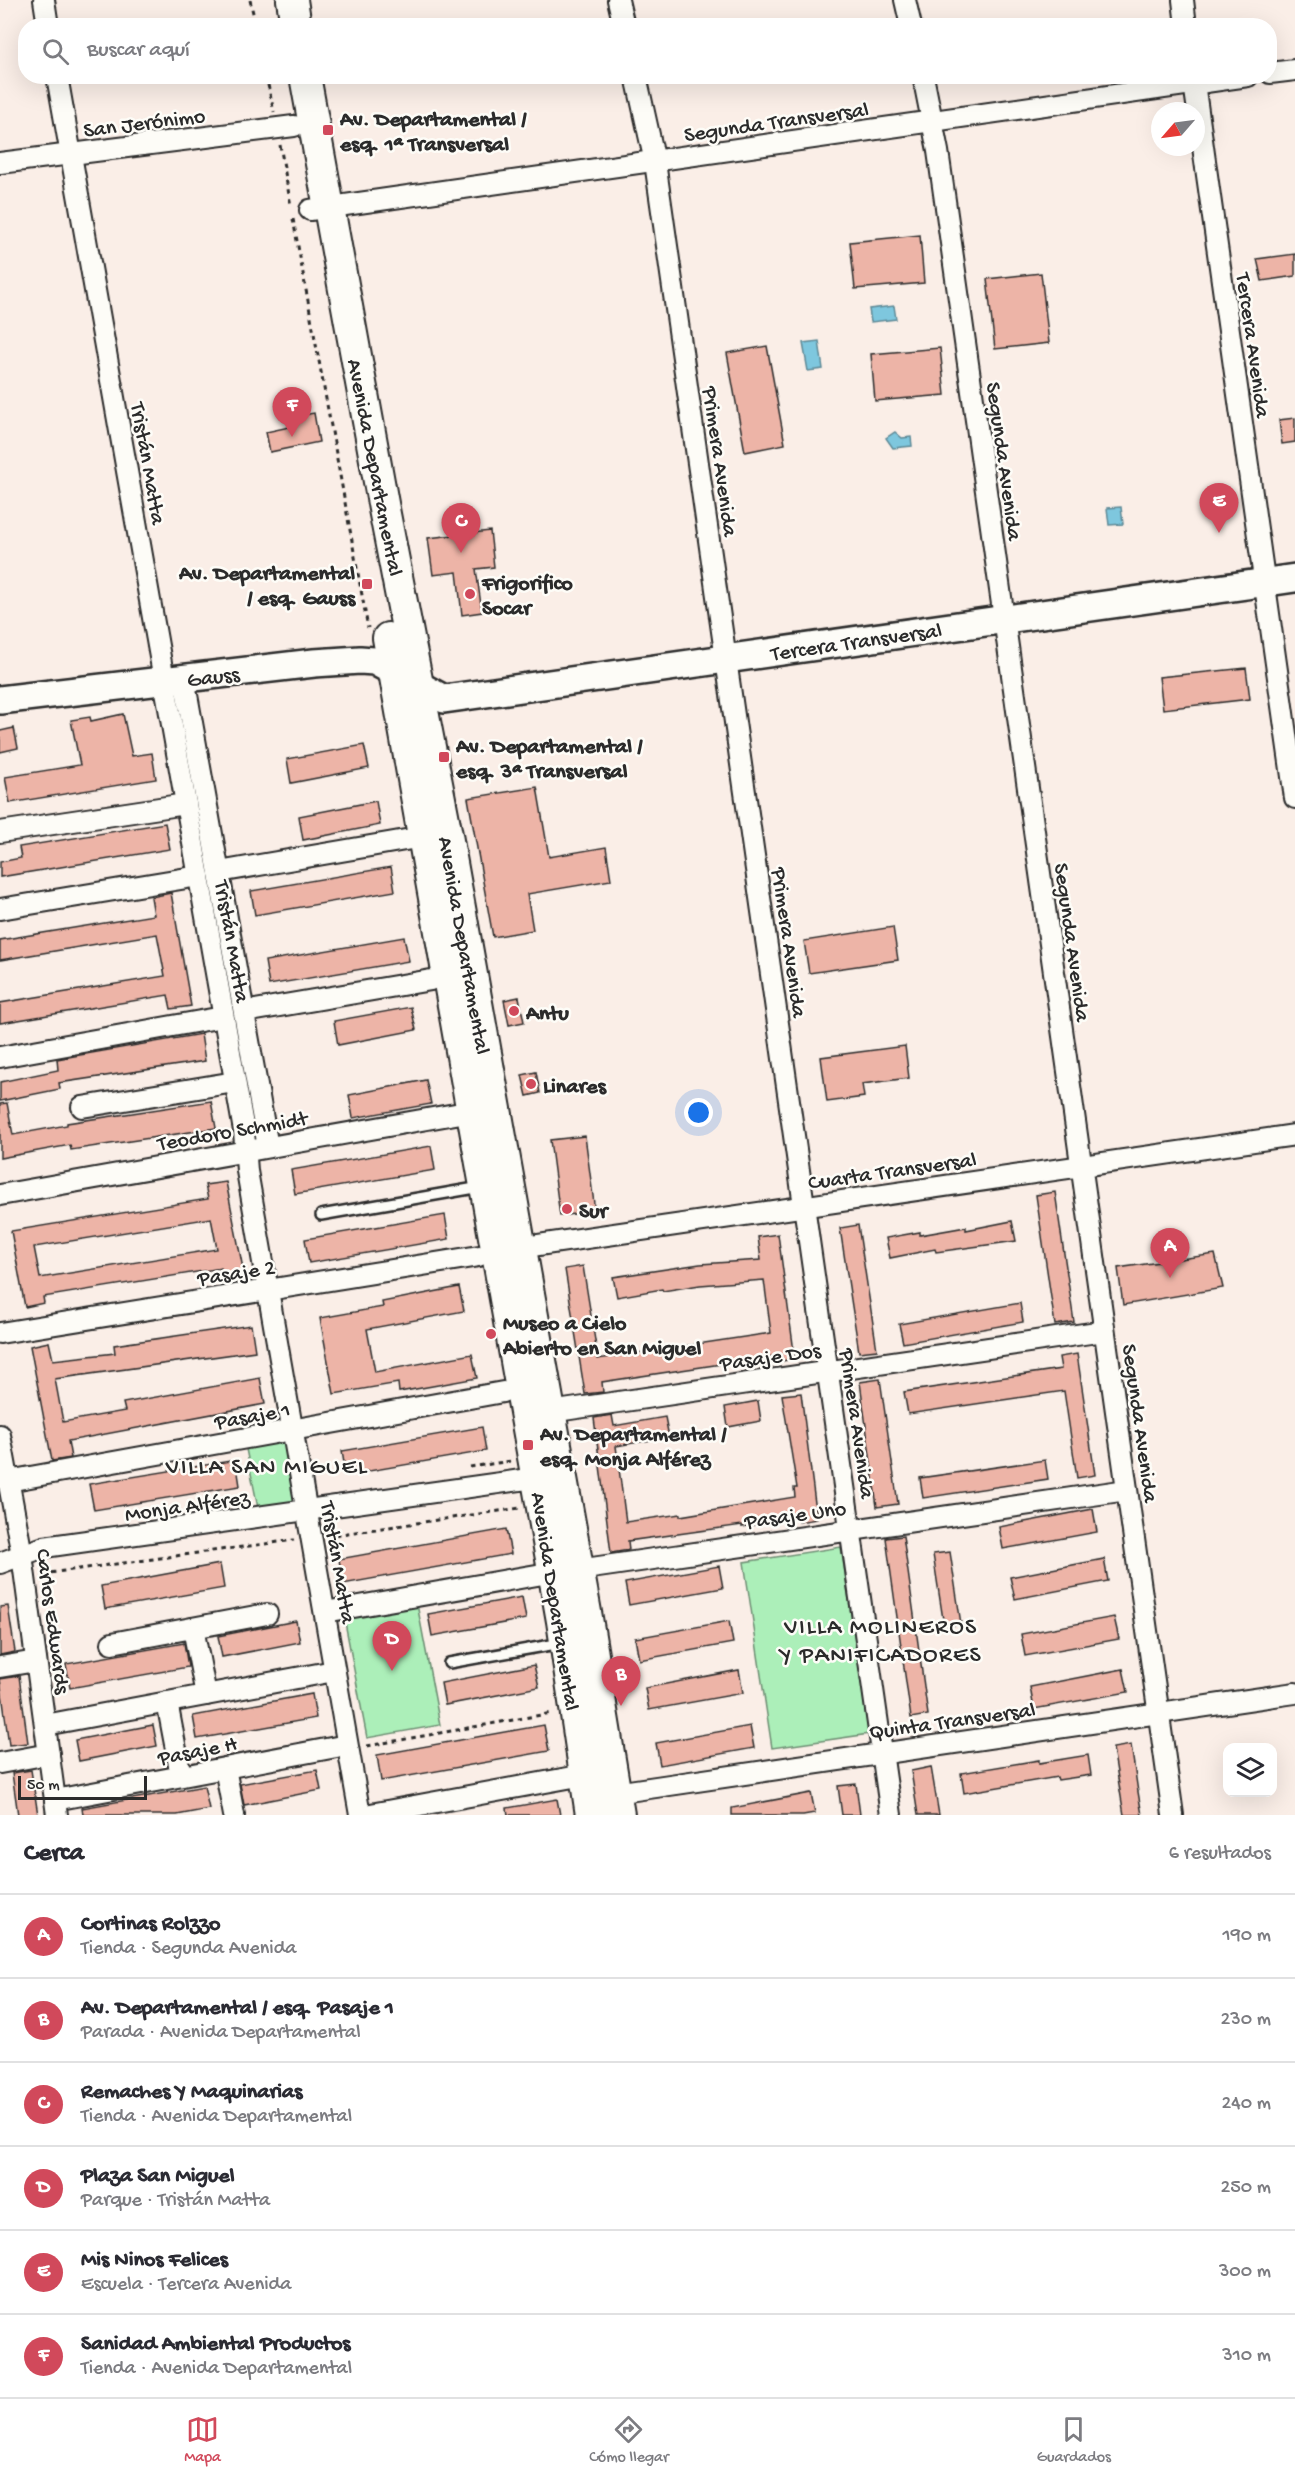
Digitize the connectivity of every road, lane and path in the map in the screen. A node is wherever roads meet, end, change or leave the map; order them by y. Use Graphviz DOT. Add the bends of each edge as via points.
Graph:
graph roads {
  1 [pos="44,0"];
  2 [pos="250,0"];
  3 [pos="272,0"];
  4 [pos="292,0"];
  5 [pos="618,0"];
  6 [pos="905,0"];
  7 [pos="1183,0"];
  8 [pos="47,18"];
  9 [pos="254,18"];
  10 [pos="275,18"];
  11 [pos="295,18"];
  12 [pos="622,18"];
  13 [pos="909,18"];
  14 [pos="1185,18"];
  15 [pos="1295,70"];
  16 [pos="1277,72"];
  17 [pos="58,84"];
  18 [pos="269,84"];
  19 [pos="285,84"];
  20 [pos="306,84"];
  21 [pos="638,84"];
  22 [pos="925,84"];
  23 [pos="1169,84"];
  24 [pos="1195,84"];
  25 [pos="934,122"];
  26 [pos="286,127"];
  27 [pos="71,154"];
  28 [pos="655,162"];
  29 [pos="0,163"];
  30 [pos="320,208"];
  31 [pos="1295,578"];
  32 [pos="1265,583"];
  33 [pos="1004,619"];
  34 [pos="726,658"];
  35 [pos="408,679"];
  36 [pos="174,680"];
  37 [pos="0,700"];
  38 [pos="1295,798"];
  39 [pos="186,804"];
  40 [pos="0,832"];
  41 [pos="423,837"];
  42 [pos="219,872"];
  43 [pos="199,876"];
  44 [pos="0,909"];
  45 [pos="431,980"];
  46 [pos="244,1012"];
  47 [pos="223,1017"];
  48 [pos="0,1057"];
  49 [pos="235,1082"];
  50 [pos="82,1107"];
  51 [pos="472,1111"];
  52 [pos="1295,1135"];
  53 [pos="268,1147"];
  54 [pos="246,1151"];
  55 [pos="1081,1166"];
  56 [pos="485,1186"];
  57 [pos="0,1195"];
  58 [pos="804,1206"];
  59 [pos="321,1215"];
  60 [pos="499,1251"];
  61 [pos="268,1291"];
  62 [pos="1104,1331"];
  63 [pos="0,1333"];
  64 [pos="828,1371"];
  65 [pos="503,1392"];
  66 [pos="550,1412"];
  67 [pos="294,1431"];
  68 [pos="0,1435"];
  69 [pos="548,1476"];
  70 [pos="8,1481"];
  71 [pos="1127,1490"];
  72 [pos="524,1507"];
  73 [pos="307,1511"];
  74 [pos="850,1529"];
  75 [pos="312,1538"];
  76 [pos="22,1556"];
  77 [pos="0,1563"];
  78 [pos="566,1571"];
  79 [pos="25,1576"];
  80 [pos="325,1612"];
  81 [pos="267,1614"];
  82 [pos="193,1628"];
  83 [pos="565,1642"];
  84 [pos="112,1643"];
  85 [pos="36,1661"];
  86 [pos="449,1663"];
  87 [pos="0,1666"];
  88 [pos="334,1671"];
  89 [pos="1295,1693"];
  90 [pos="206,1695"];
  91 [pos="167,1702"];
  92 [pos="560,1712"];
  93 [pos="1158,1713"];
  94 [pos="45,1725"];
  95 [pos="348,1747"];
  96 [pos="49,1754"];
  97 [pos="882,1754"];
  98 [pos="0,1763"];
  99 [pos="225,1768"];
  100 [pos="584,1775"];
  101 [pos="181,1776"];
  102 [pos="617,1804"];
  103 [pos="56,1807"];
  104 [pos="234,1815"];
  105 [pos="360,1815"];
  106 [pos="365,1815"];
  107 [pos="591,1815"];
  108 [pos="891,1815"];
  109 [pos="1173,1815"];
  1 -- 8 [label="street"];
  2 -- 9 [label="path"];
  3 -- 10 [label="main road"];
  4 -- 11 [label="main road"];
  5 -- 12 [label="street"];
  6 -- 13 [label="street"];
  7 -- 14 [label="street"];
  15 -- 16 [label="street"];
  17 -- 27 [label="street, Tristán Matta"];
  18 -- 26 [label="path"];
  19 -- 26 [label="main road, Avenida Departamental"];
  20 -- 30 [label="main road, Avenida Departamental"];
  21 -- 28 [label="street, Primera Avenida"];
  22 -- 25 [label="street, Segunda Avenida"];
  23 -- 25 [label="street, Segunda Transversal"];
  24 -- 32 [label="street, Tercera Avenida"];
  25 -- 28 [label="street, Segunda Transversal"];
  25 -- 33 [label="street, Segunda Avenida"];
  26 -- 27 [label="street, San Jerónimo"];
  26 -- 30 [label="main road, Avenida Departamental"];
  27 -- 29 [label="street, San Jerónimo"];
  27 -- 36 [label="street, Tristán Matta"];
  28 -- 30 [label="street, Segunda Transversal"];
  28 -- 34 [label="street, Primera Avenida"];
  30 -- 35 [label="main road, Avenida Departamental"];
  31 -- 32 [label="street, Tercera Transversal"];
  32 -- 33 [label="street, Tercera Transversal"];
  32 -- 38 [label="street, Tercera Avenida"];
  33 -- 34 [label="street, Tercera Transversal"];
  33 -- 55 [label="street, Segunda Avenida"];
  34 -- 35 [label="street, Tercera Transversal" via="444,699"];
  34 -- 58 [label="street, Primera Avenida"];
  35 -- 36 [label="street, Gauss" via="374,661 360,660"];
  35 -- 41 [label="main road, Avenida Departamental"];
  35 -- 60 [label="main road, Avenida Departamental"];
  36 -- 37 [label="street, Gauss"];
  36 -- 39 [label="street, Tristán Matta"];
  36 -- 42 [label="street, Tristán Matta"];
  39 -- 40 [label="street"];
  39 -- 43 [label="street, Tristán Matta"];
  41 -- 42 [label="street"];
  41 -- 51 [label="main road, Avenida Departamental"];
  42 -- 46 [label="street, Tristán Matta"];
  43 -- 44 [label="street"];
  43 -- 47 [label="street, Tristán Matta"];
  45 -- 46 [label="street"];
  46 -- 53 [label="street, Tristán Matta"];
  47 -- 48 [label="street"];
  47 -- 49 [label="street, Tristán Matta"];
  49 -- 50 [label="street"];
  49 -- 54 [label="street, Tristán Matta"];
  51 -- 53 [label="street, Teodoro Schmidt"];
  51 -- 56 [label="main road, Avenida Departamental"];
  52 -- 55 [label="street, Cuarta Transversal"];
  53 -- 54 [label="street, Teodoro Schmidt"];
  54 -- 57 [label="street, Teodoro Schmidt"];
  54 -- 61 [label="street, Tristán Matta"];
  55 -- 58 [label="street, Cuarta Transversal"];
  55 -- 62 [label="street, Segunda Avenida"];
  56 -- 59 [label="lane"];
  56 -- 60 [label="main road, Avenida Departamental"];
  58 -- 60 [label="street, Cuarta Transversal"];
  58 -- 64 [label="street, Primera Avenida"];
  60 -- 61 [label="street, Pasaje 2"];
  60 -- 66 [label="main road, Avenida Departamental"];
  60 -- 69 [label="main road, Avenida Departamental"];
  61 -- 63 [label="street, Pasaje 2"];
  61 -- 67 [label="street, Tristán Matta"];
  62 -- 64 [label="street, Pasaje Dos"];
  62 -- 71 [label="street, Segunda Avenida"];
  64 -- 66 [label="street, Pasaje Dos"];
  64 -- 74 [label="street, Primera Avenida"];
  65 -- 67 [label="street, Pasaje 1"];
  66 -- 69 [label="main road, Avenida Departamental"];
  67 -- 70 [label="street, Pasaje 1"];
  67 -- 73 [label="street, Tristán Matta"];
  68 -- 70 [label="street, Carlos Edwards"];
  69 -- 73 [label="street, Monja Alférez"];
  69 -- 78 [label="main road, Avenida Departamental"];
  70 -- 76 [label="street, Carlos Edwards"];
  71 -- 74 [label="street, Pasaje Uno"];
  71 -- 93 [label="street, Segunda Avenida"];
  72 -- 75 [label="path"];
  73 -- 75 [label="street, Tristán Matta"];
  73 -- 76 [label="street, Monja Alférez" via="44,1547"];
  74 -- 78 [label="street, Pasaje Uno"];
  74 -- 97 [label="street, Primera Avenida"];
  75 -- 79 [label="path"];
  75 -- 80 [label="street, Tristán Matta"];
  76 -- 77 [label="street, Monja Alférez"];
  76 -- 79 [label="street, Carlos Edwards"];
  78 -- 80 [label="street, Pasaje Uno"];
  78 -- 83 [label="main road, Avenida Departamental"];
  78 -- 102 [label="main road, Avenida Departamental"];
  79 -- 85 [label="street, Carlos Edwards"];
  80 -- 88 [label="street, Tristán Matta"];
  81 -- 82 [label="street"];
  82 -- 84 [label="street"];
  82 -- 90 [label="street"];
  83 -- 86 [label="lane"];
  83 -- 100 [label="main road, Avenida Departamental"];
  85 -- 87 [label="street"];
  85 -- 94 [label="street, Carlos Edwards"];
  88 -- 90 [label="street"];
  88 -- 95 [label="street, Tristán Matta"];
  89 -- 93 [label="street, Quinta Transversal"];
  90 -- 91 [label="street"];
  91 -- 94 [label="street"];
  91 -- 101 [label="street"];
  92 -- 95 [label="path"];
  93 -- 97 [label="street, Quinta Transversal"];
  93 -- 109 [label="street, Segunda Avenida"];
  94 -- 96 [label="street, Carlos Edwards"];
  95 -- 99 [label="street, Pasaje H"];
  95 -- 105 [label="street, Tristán Matta"];
  96 -- 98 [label="street"];
  96 -- 103 [label="street, Carlos Edwards"];
  97 -- 102 [label="street, Quinta Transversal"];
  97 -- 108 [label="street, Primera Avenida"];
  99 -- 101 [label="street, Pasaje H"];
  99 -- 104 [label="street"];
  100 -- 106 [label="street"];
  100 -- 107 [label="main road, Avenida Departamental"];
  101 -- 103 [label="street, Pasaje H"];
}
